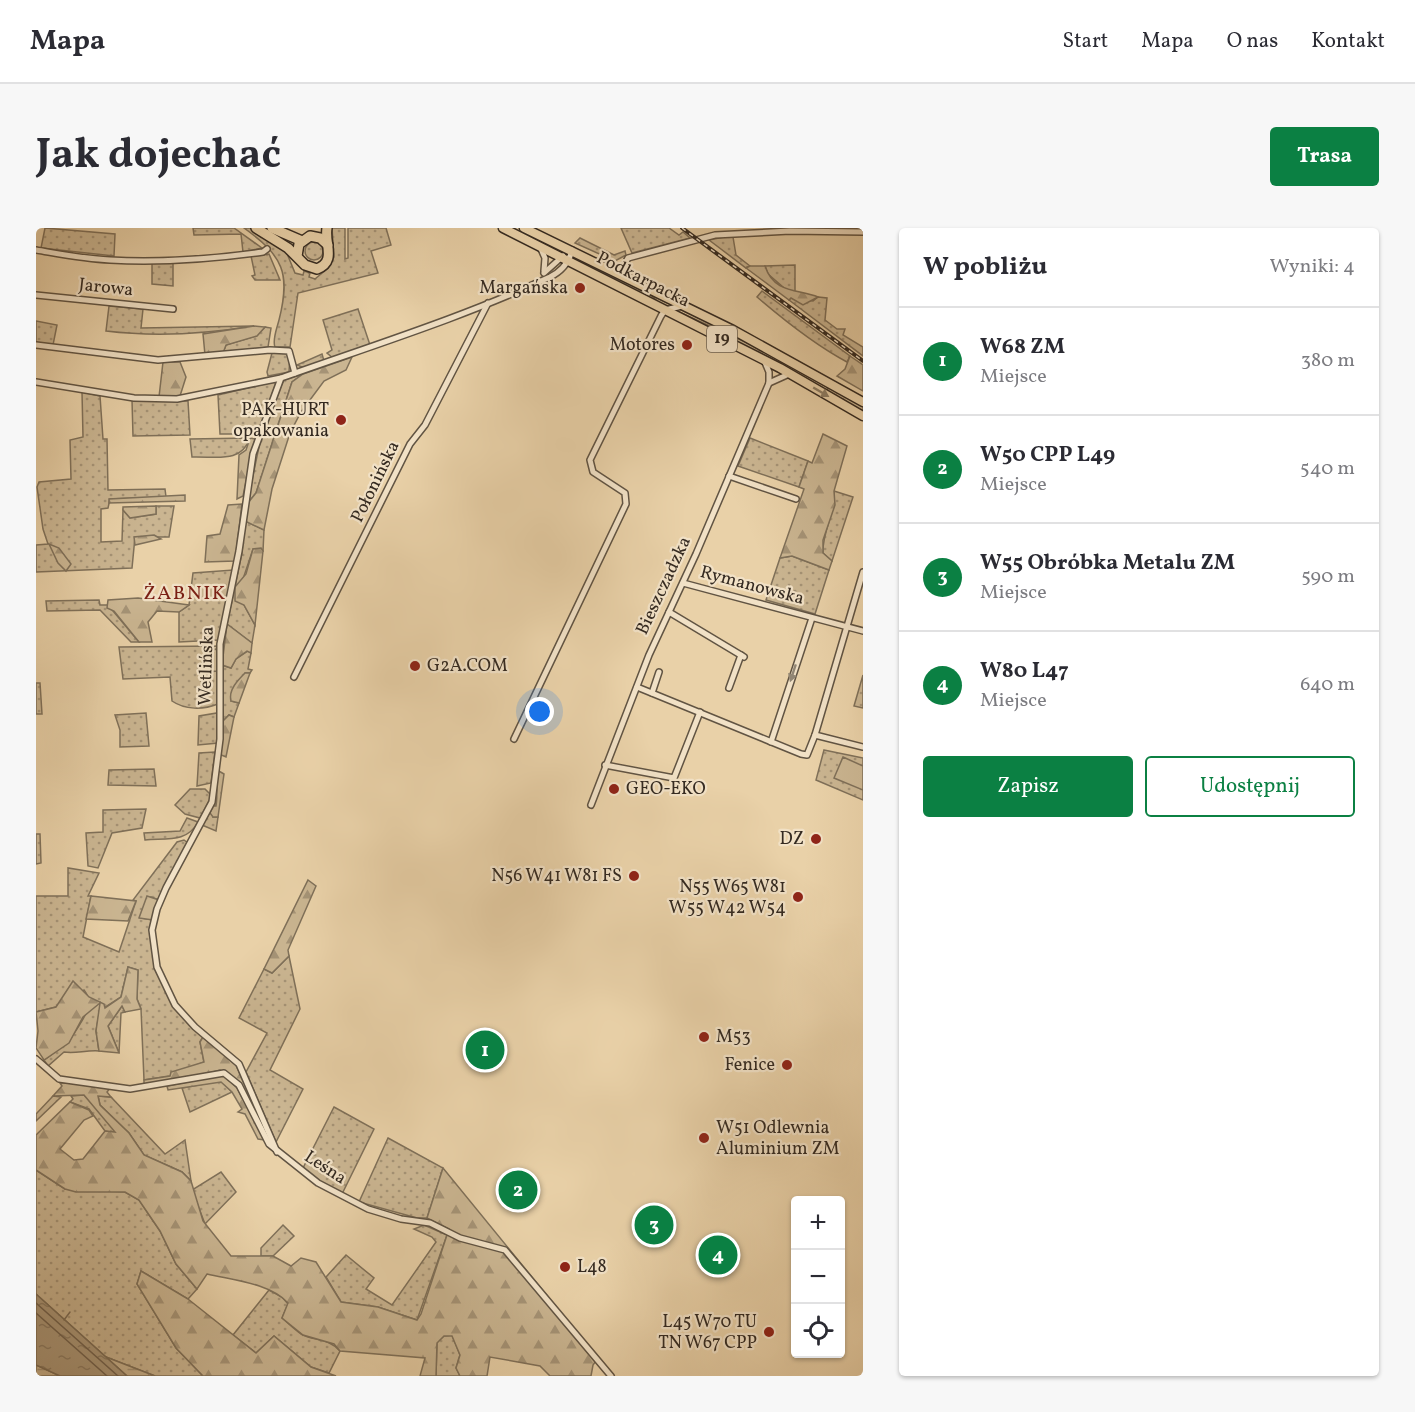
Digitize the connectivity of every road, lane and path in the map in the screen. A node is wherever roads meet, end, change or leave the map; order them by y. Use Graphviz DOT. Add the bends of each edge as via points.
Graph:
graph roads {
  1 [pos="256,228"];
  2 [pos="272,228"];
  3 [pos="327,228"];
  4 [pos="503,228"];
  5 [pos="524,228"];
  6 [pos="863,232"];
  7 [pos="308,235"];
  8 [pos="328,246"];
  9 [pos="541,247"];
  10 [pos="267,249"];
  11 [pos="36,250"];
  12 [pos="572,250"];
  13 [pos="297,256"];
  14 [pos="566,260"];
  15 [pos="620,273"];
  16 [pos="543,276"];
  17 [pos="657,292"];
  18 [pos="36,295"];
  19 [pos="488,303"];
  20 [pos="685,306"];
  21 [pos="173,309"];
  22 [pos="665,310"];
  23 [pos="36,345"];
  24 [pos="763,360"];
  25 [pos="795,363"];
  26 [pos="780,368"];
  27 [pos="295,373"];
  28 [pos="789,373"];
  29 [pos="281,378"];
  30 [pos="769,381"];
  31 [pos="36,382"];
  32 [pos="863,402"];
  33 [pos="863,416"];
  34 [pos="729,476"];
  35 [pos="796,499"];
  36 [pos="863,572"];
  37 [pos="683,583"];
  38 [pos="669,612"];
  39 [pos="812,618"];
  40 [pos="847,627"];
  41 [pos="863,631"];
  42 [pos="659,672"];
  43 [pos="294,677"];
  44 [pos="637,687"];
  45 [pos="729,688"];
  46 [pos="652,693"];
  47 [pos="700,712"];
  48 [pos="815,735"];
  49 [pos="514,740"];
  50 [pos="771,742"];
  51 [pos="863,747"];
  52 [pos="605,765"];
  53 [pos="591,805"];
  54 [pos="36,1059"];
  55 [pos="277,1152"];
  56 [pos="611,1376"];
  1 -- 13 [label="highway"];
  2 -- 7 [label="highway"];
  3 -- 8 [label="highway"];
  4 -- 9 [label="main road, Podkarpacka / 19"];
  5 -- 12 [label="main road, Podkarpacka / 19"];
  6 -- 15 [label="street" via="790,231 705,237 628,258"];
  7 -- 8 [label="highway" via="320,238"];
  7 -- 13 [label="highway"];
  8 -- 13 [label="highway" via="328,261 317,269 305,265"];
  9 -- 14 [label="main road, Podkarpacka / 19"];
  9 -- 16 [label="street" via="545,258"];
  10 -- 11 [label="street" via="210,259 153,261 108,260"];
  12 -- 14 [label="street"];
  12 -- 15 [label="main road, Podkarpacka / 19"];
  14 -- 16 [label="street"];
  14 -- 22 [label="main road, Podkarpacka / 19"];
  15 -- 17 [label="main road, Podkarpacka / 19"];
  16 -- 19 [label="street" via="525,289"];
  17 -- 20 [label="main road, Podkarpacka / 19"];
  17 -- 22 [label="street"];
  18 -- 21 [label="street, Jarowa"];
  19 -- 27 [label="street"];
  19 -- 43 [label="street, Połonińska" via="425,425 411,444"];
  20 -- 22 [label="street"];
  20 -- 25 [label="main road, Podkarpacka / 19"];
  22 -- 24 [label="main road, Podkarpacka / 19"];
  22 -- 49 [label="street" via="590,460 599,477 627,496 626,504"];
  23 -- 27 [label="street" via="158,360 279,350 291,353"];
  24 -- 26 [label="main road, Podkarpacka / 19"];
  24 -- 30 [label="street"];
  25 -- 26 [label="street"];
  25 -- 32 [label="main road, Podkarpacka / 19"];
  26 -- 28 [label="main road, Podkarpacka / 19"];
  26 -- 30 [label="street, Bieszczadzka"];
  27 -- 29 [label="street"];
  28 -- 30 [label="street"];
  28 -- 33 [label="main road, Podkarpacka / 19, one-way"];
  29 -- 31 [label="street" via="208,395 160,399"];
  29 -- 55 [label="street, Wetlińska" via="253,454 220,644 220,739 212,802 166,888 152,930 157,967 176,1005 195,1027 239,1064"];
  30 -- 34 [label="street, Bieszczadzka"];
  34 -- 35 [label="street"];
  34 -- 37 [label="street, Bieszczadzka"];
  36 -- 40 [label="street"];
  37 -- 38 [label="street, Bieszczadzka"];
  37 -- 39 [label="street, Rymanowska"];
  38 -- 44 [label="street, Bieszczadzka"];
  38 -- 45 [label="street" via="743,656"];
  39 -- 40 [label="street, Rymanowska"];
  39 -- 50 [label="street, Rymanowska, one-way"];
  40 -- 41 [label="street, Rymanowska"];
  40 -- 48 [label="street"];
  42 -- 46 [label="street"];
  44 -- 46 [label="street"];
  44 -- 52 [label="street, Bieszczadzka"];
  46 -- 47 [label="street"];
  47 -- 50 [label="street"];
  47 -- 52 [label="street" via="674,778"];
  48 -- 50 [label="street" via="807,755"];
  48 -- 51 [label="street"];
  52 -- 53 [label="street, Bieszczadzka"];
  54 -- 55 [label="street, Leśna" via="58,1079 121,1088 224,1073 239,1085 269,1144"];
  55 -- 56 [label="street, Leśna" via="318,1183 368,1209 430,1223 460,1238 505,1250"];
}
